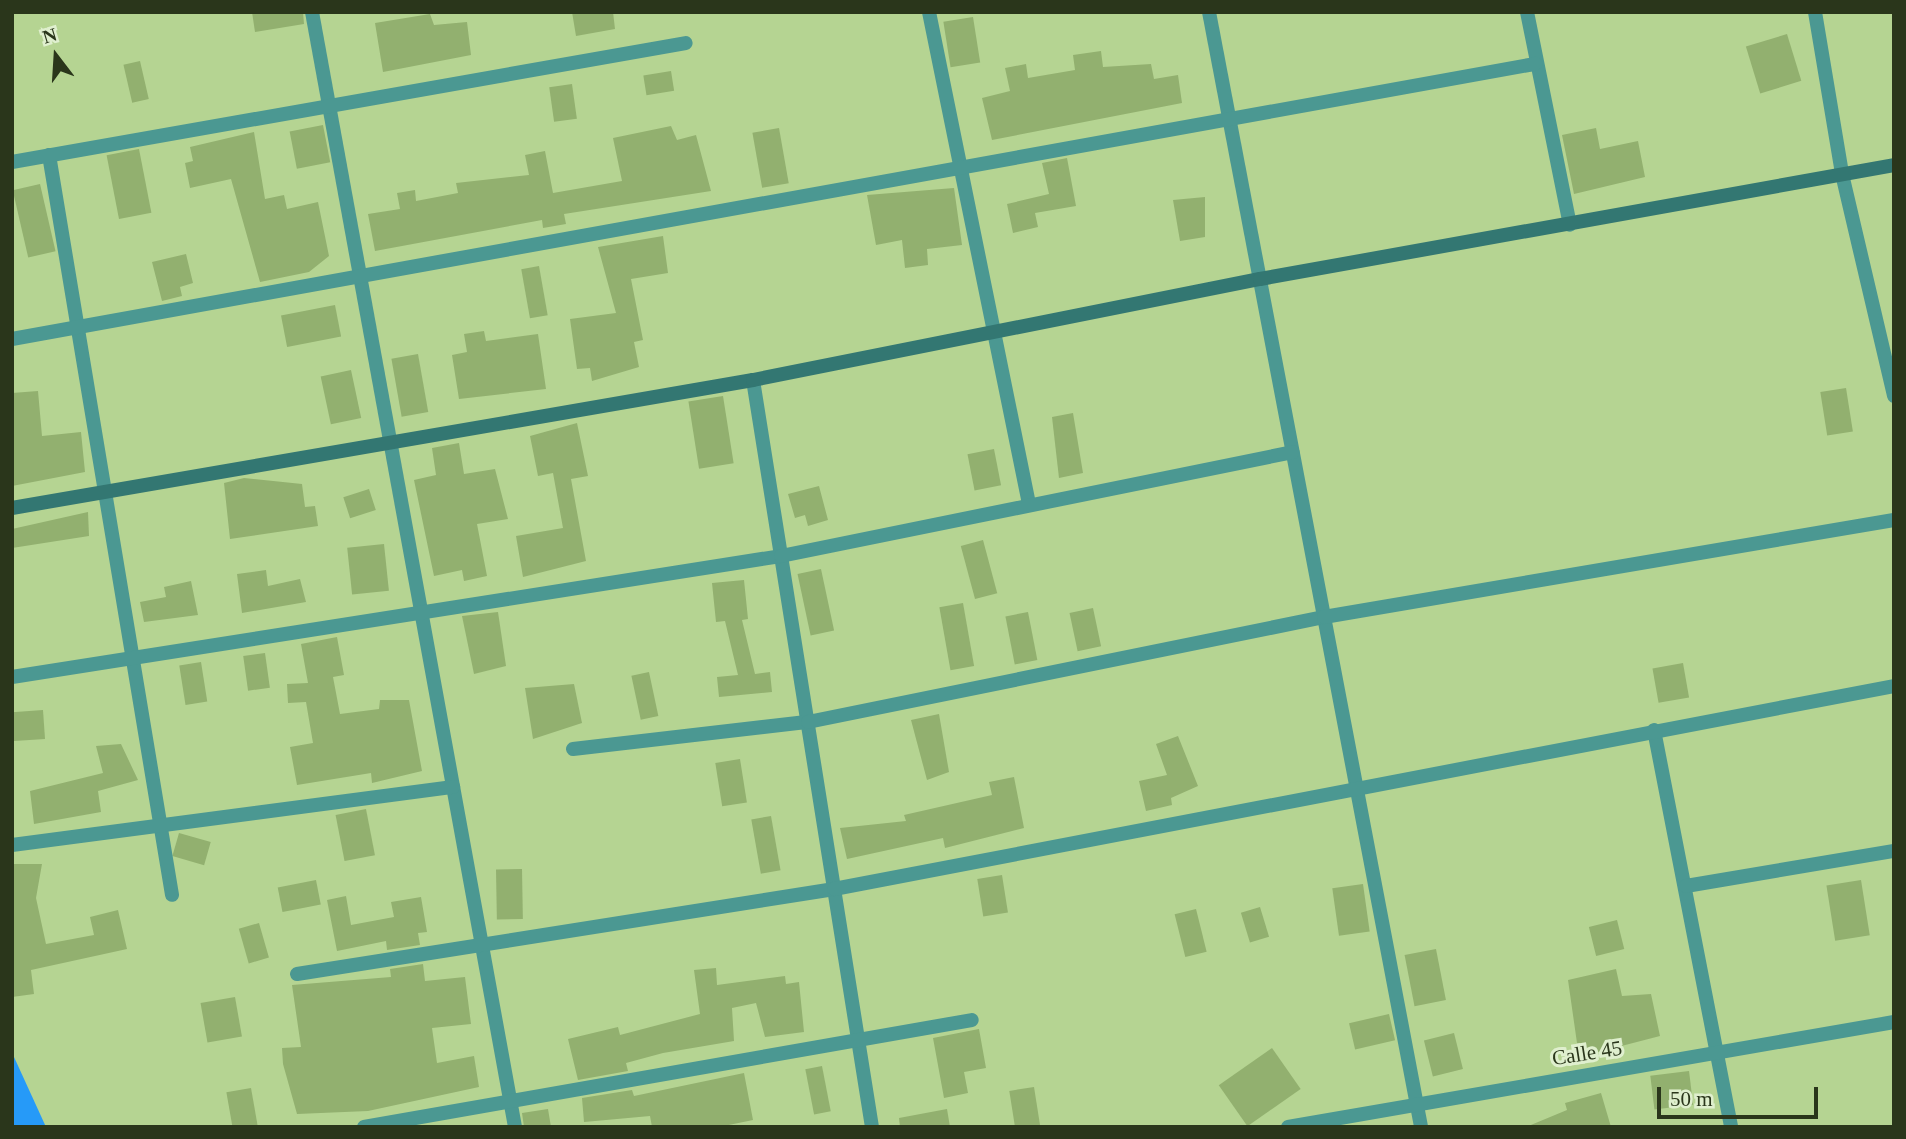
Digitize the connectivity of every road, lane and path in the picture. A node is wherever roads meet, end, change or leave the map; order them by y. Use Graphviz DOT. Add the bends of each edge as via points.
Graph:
graph roads {
  1 [pos="312,12"];
  2 [pos="1209,12"];
  3 [pos="1527,12"];
  4 [pos="1815,12"];
  5 [pos="933,13"];
  6 [pos="687,43"];
  7 [pos="1535,64"];
  8 [pos="329,106"];
  9 [pos="1229,119"];
  10 [pos="49,155"];
  11 [pos="12,162"];
  12 [pos="1894,165"];
  13 [pos="961,167"];
  14 [pos="1842,174"];
  15 [pos="1570,225"];
  16 [pos="360,276"];
  17 [pos="1259,279"];
  18 [pos="80,327"];
  19 [pos="993,330"];
  20 [pos="12,339"];
  21 [pos="753,380"];
  22 [pos="1894,396"];
  23 [pos="390,442"];
  24 [pos="1293,452"];
  25 [pos="103,495"];
  26 [pos="1028,504"];
  27 [pos="12,508"];
  28 [pos="1894,520"];
  29 [pos="781,556"];
  30 [pos="422,615"];
  31 [pos="1324,617"];
  32 [pos="135,657"];
  33 [pos="12,677"];
  34 [pos="1894,686"];
  35 [pos="808,722"];
  36 [pos="1654,730"];
  37 [pos="573,749"];
  38 [pos="453,787"];
  39 [pos="1357,787"];
  40 [pos="162,822"];
  41 [pos="12,845"];
  42 [pos="1894,851"];
  43 [pos="1686,886"];
  44 [pos="834,889"];
  45 [pos="172,895"];
  46 [pos="481,943"];
  47 [pos="298,974"];
  48 [pos="972,1020"];
  49 [pos="1894,1022"];
  50 [pos="859,1044"];
  51 [pos="1713,1055"];
  52 [pos="510,1101"];
  53 [pos="1417,1101"];
  54 [pos="364,1127"];
  55 [pos="515,1127"];
  56 [pos="872,1127"];
  57 [pos="1288,1127"];
  58 [pos="1421,1127"];
  59 [pos="1731,1127"];
  1 -- 8 [label="street"];
  2 -- 9 [label="street"];
  3 -- 7 [label="street"];
  4 -- 14 [label="street"];
  5 -- 13 [label="street"];
  6 -- 8 [label="street"];
  7 -- 9 [label="street"];
  7 -- 15 [label="street"];
  8 -- 10 [label="street"];
  8 -- 16 [label="street"];
  9 -- 13 [label="street"];
  9 -- 17 [label="street"];
  10 -- 11 [label="street"];
  10 -- 18 [label="street"];
  12 -- 14 [label="street"];
  13 -- 16 [label="street"];
  13 -- 19 [label="street"];
  14 -- 15 [label="street"];
  14 -- 22 [label="street"];
  15 -- 17 [label="street"];
  16 -- 18 [label="street"];
  16 -- 23 [label="street"];
  17 -- 19 [label="street"];
  17 -- 24 [label="street"];
  18 -- 20 [label="street"];
  18 -- 25 [label="street"];
  19 -- 21 [label="street"];
  19 -- 26 [label="street"];
  21 -- 23 [label="street"];
  21 -- 29 [label="street"];
  23 -- 25 [label="street"];
  23 -- 30 [label="street"];
  24 -- 26 [label="street"];
  24 -- 31 [label="street"];
  25 -- 27 [label="street"];
  25 -- 32 [label="street"];
  26 -- 29 [label="street"];
  28 -- 31 [label="street"];
  29 -- 30 [label="street"];
  29 -- 35 [label="street"];
  30 -- 32 [label="street"];
  30 -- 38 [label="street"];
  31 -- 35 [label="street"];
  31 -- 39 [label="street"];
  32 -- 33 [label="street"];
  32 -- 40 [label="street"];
  34 -- 36 [label="street"];
  35 -- 37 [label="street"];
  35 -- 44 [label="street"];
  36 -- 39 [label="street"];
  36 -- 43 [label="street"];
  38 -- 40 [label="street"];
  38 -- 46 [label="street"];
  39 -- 44 [label="street"];
  39 -- 53 [label="street"];
  40 -- 41 [label="street"];
  40 -- 45 [label="street"];
  42 -- 43 [label="street"];
  43 -- 51 [label="street"];
  44 -- 46 [label="street"];
  44 -- 50 [label="street"];
  46 -- 47 [label="street"];
  46 -- 52 [label="street"];
  48 -- 50 [label="street"];
  49 -- 51 [label="street, Calle 45"];
  50 -- 52 [label="street"];
  50 -- 56 [label="street"];
  51 -- 53 [label="street, Calle 45"];
  51 -- 59 [label="street"];
  52 -- 54 [label="street"];
  52 -- 55 [label="street"];
  53 -- 57 [label="street, Calle 45"];
  53 -- 58 [label="street"];
}
